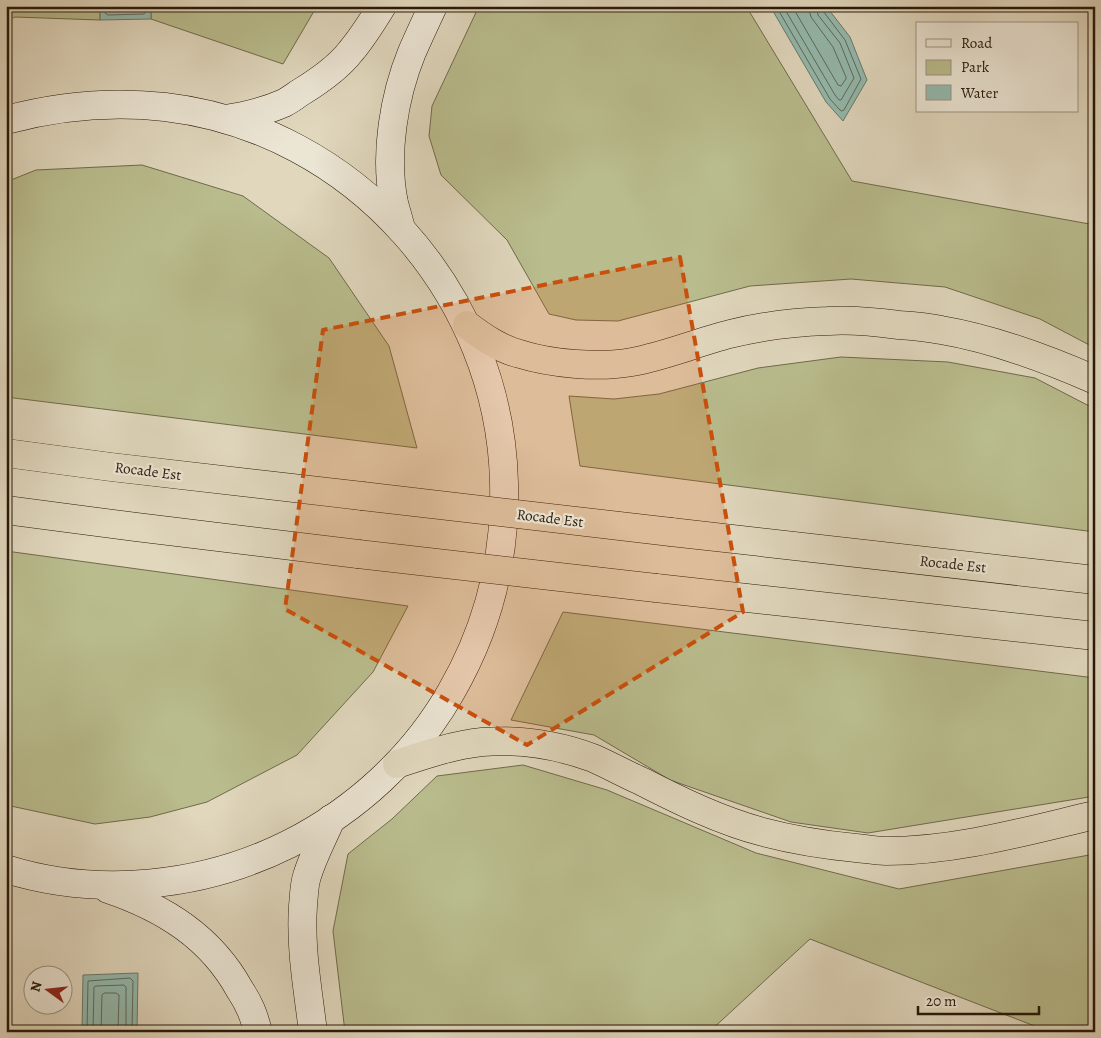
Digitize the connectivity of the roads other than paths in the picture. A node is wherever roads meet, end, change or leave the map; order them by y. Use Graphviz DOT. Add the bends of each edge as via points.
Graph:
graph roads {
  1 [pos="382,6"];
  2 [pos="433,6"];
  3 [pos="224,119"];
  4 [pos="6,120"];
  5 [pos="401,228"];
  6 [pos="467,325"];
  7 [pos="1095,380"];
  8 [pos="6,453"];
  9 [pos="6,510"];
  10 [pos="1095,580"];
  11 [pos="1095,636"];
  12 [pos="397,764"];
  13 [pos="1095,815"];
  14 [pos="331,819"];
  15 [pos="6,869"];
  16 [pos="95,885"];
  17 [pos="258,1032"];
  18 [pos="313,1032"];
  1 -- 3 [label="main road" via="350,52 316,83 267,110"];
  2 -- 5 [label="main road" via="397,100 391,176"];
  3 -- 4 [label="main road" via="166,107 96,104"];
  3 -- 5 [label="main road" via="281,140 326,166 380,207"];
  5 -- 6 [label="main road" via="437,274"];
  6 -- 7 [label="highway" via="483,338 519,354 596,365 632,362 731,334 781,324 830,320 876,322 987,340 1055,362"];
  6 -- 12 [label="main road" via="492,393 501,438 505,501 503,537 488,608 461,675 443,707"];
  8 -- 10 [label="highway, Rocade Est, bridge"];
  9 -- 11 [label="highway, bridge" via="358,554"];
  12 -- 13 [label="highway" via="480,742 528,742 595,759 691,805 762,832 885,851 968,844"];
  12 -- 14 [label="main road"];
  14 -- 16 [label="main road" via="277,850 219,871 157,883"];
  14 -- 18 [label="main road" via="310,868 304,899 303,948"];
  15 -- 16 [label="main road" via="40,878"];
  16 -- 17 [label="main road" via="129,896 174,919 212,950 234,980"];
}
